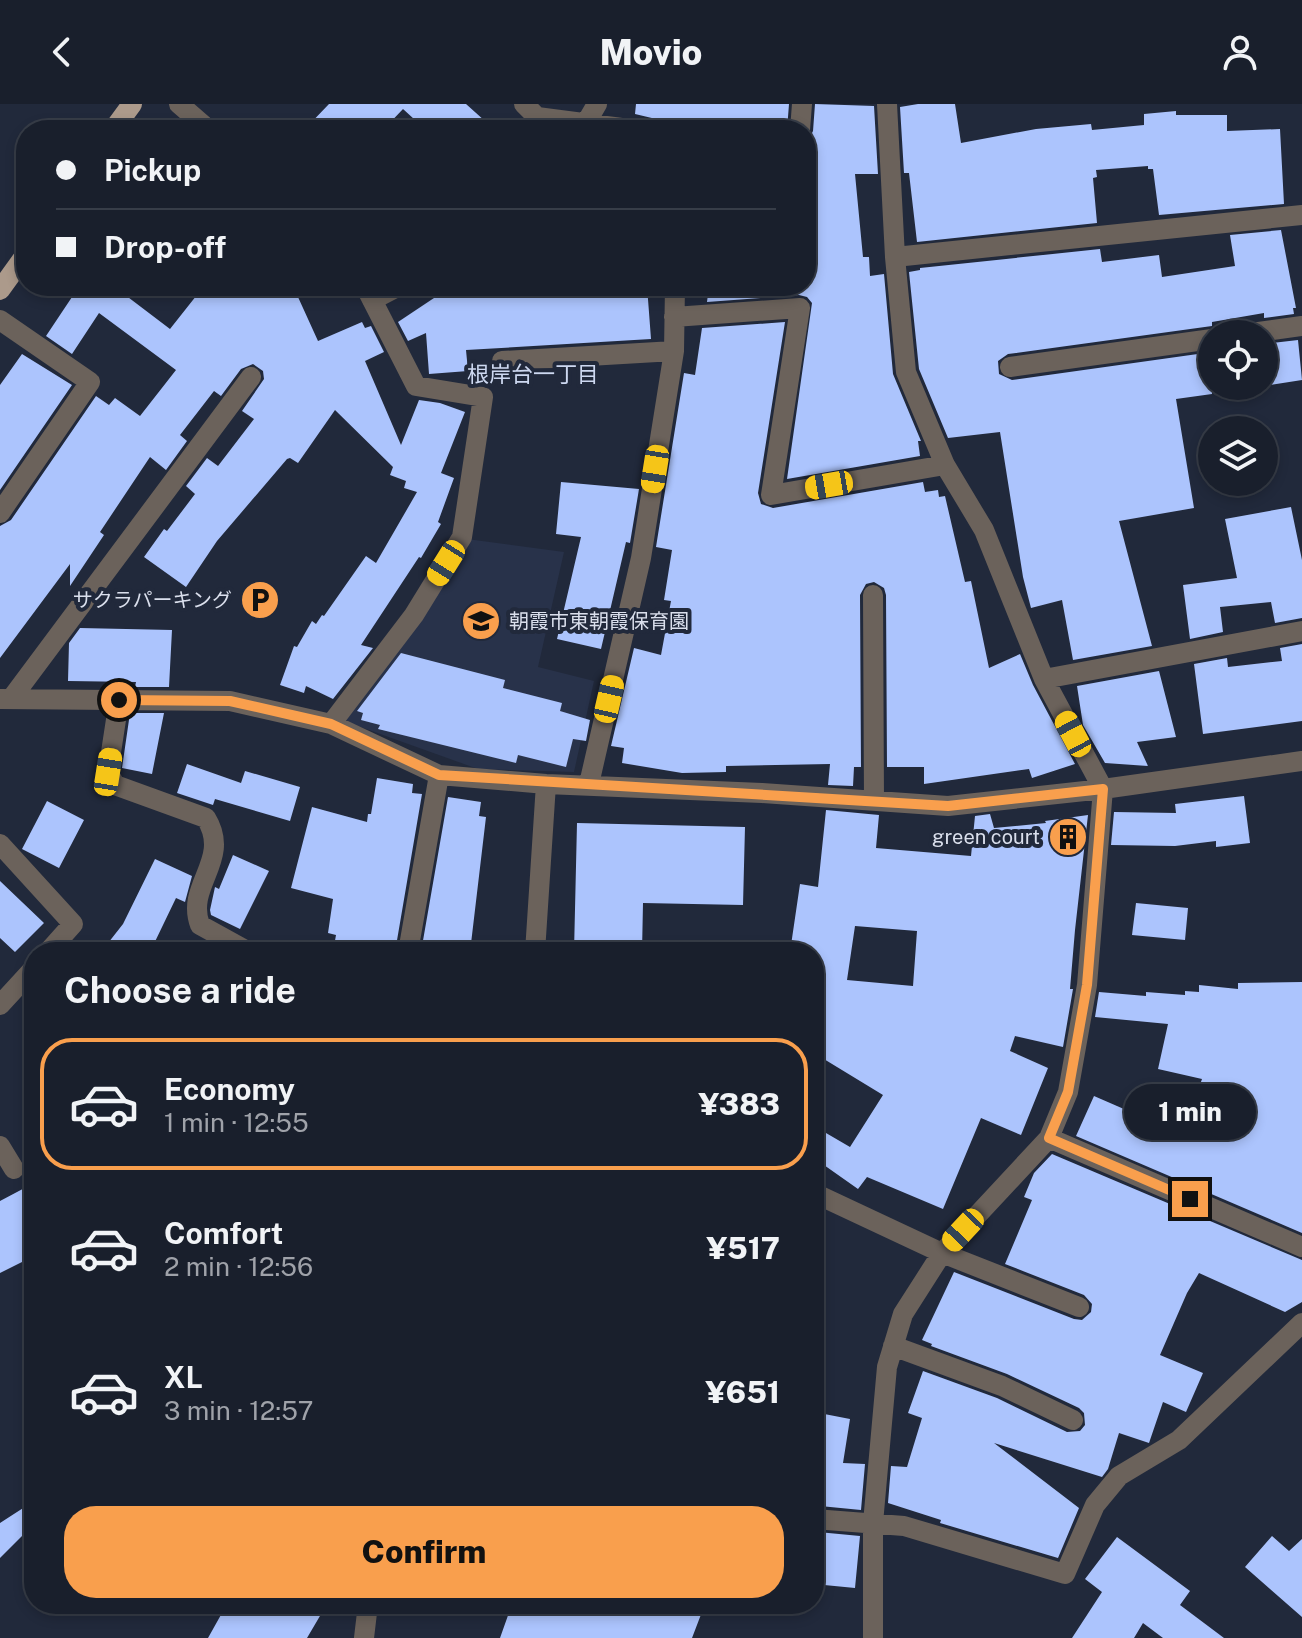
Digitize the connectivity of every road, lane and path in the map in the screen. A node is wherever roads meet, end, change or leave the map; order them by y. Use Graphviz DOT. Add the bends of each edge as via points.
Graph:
graph roads {
  1 [pos="179,104"];
  2 [pos="524,104"];
  3 [pos="887,104"];
  4 [pos="197,120"];
  5 [pos="562,120"];
  6 [pos="1302,215"];
  7 [pos="895,257"];
  8 [pos="16,268"];
  9 [pos="0,290"];
  10 [pos="371,296"];
  11 [pos="675,296"];
  12 [pos="674,317"];
  13 [pos="0,320"];
  14 [pos="1302,326"];
  15 [pos="1278,329"];
  16 [pos="1198,341"];
  17 [pos="674,351"];
  18 [pos="502,361"];
  19 [pos="1010,367"];
  20 [pos="251,377"];
  21 [pos="945,465"];
  22 [pos="0,513"];
  23 [pos="873,595"];
  24 [pos="1302,631"];
  25 [pos="1044,679"];
  26 [pos="6,699"];
  27 [pos="119,700"];
  28 [pos="331,724"];
  29 [pos="1302,761"];
  30 [pos="439,775"];
  31 [pos="546,784"];
  32 [pos="589,784"];
  33 [pos="1103,789"];
  34 [pos="874,801"];
  35 [pos="0,844"];
  36 [pos="57,942"];
  37 [pos="231,942"];
  38 [pos="410,942"];
  39 [pos="536,942"];
  40 [pos="24,979"];
  41 [pos="0,1005"];
  42 [pos="1049,1138"];
  43 [pos="0,1146"];
  44 [pos="14,1169"];
  45 [pos="824,1198"];
  46 [pos="1302,1247"];
  47 [pos="942,1253"];
  48 [pos="1079,1307"];
  49 [pos="1302,1323"];
  50 [pos="893,1346"];
  51 [pos="1073,1420"];
  52 [pos="824,1520"];
  53 [pos="873,1523"];
  54 [pos="367,1614"];
  55 [pos="364,1638"];
  56 [pos="873,1638"];
  1 -- 4 [label="street"];
  2 -- 5 [label="street" via="537,117"];
  3 -- 7 [label="street"];
  6 -- 7 [label="street"];
  7 -- 21 [label="street" via="906,372"];
  8 -- 9 [label="main road"];
  10 -- 28 [label="street" via="416,386 483,397 462,537 414,615"];
  11 -- 12 [label="street"];
  12 -- 17 [label="street"];
  12 -- 21 [label="street" via="800,308 771,495"];
  13 -- 22 [label="street" via="90,382"];
  14 -- 15 [label="street"];
  16 -- 19 [label="street"];
  17 -- 18 [label="street"];
  17 -- 32 [label="street" via="641,558"];
  20 -- 26 [label="street"];
  21 -- 25 [label="street" via="984,530"];
  23 -- 34 [label="street"];
  24 -- 25 [label="street"];
  25 -- 33 [label="street"];
  26 -- 27 [label="street"];
  27 -- 28 [label="street" via="230,701"];
  27 -- 37 [label="street" via="108,772 115,785 206,818 214,831 215,849 194,909 200,925"];
  28 -- 30 [label="street"];
  29 -- 33 [label="street"];
  30 -- 31 [label="street"];
  30 -- 38 [label="street"];
  31 -- 32 [label="street"];
  31 -- 39 [label="street"];
  32 -- 34 [label="street"];
  33 -- 34 [label="street" via="948,806"];
  33 -- 42 [label="street" via="1087,985 1068,1092"];
  35 -- 36 [label="street" via="73,924"];
  40 -- 41 [label="street"];
  42 -- 46 [label="street"];
  42 -- 47 [label="street"];
  43 -- 44 [label="street"];
  45 -- 47 [label="street"];
  47 -- 48 [label="street"];
  47 -- 50 [label="street" via="903,1314"];
  49 -- 53 [label="street" via="1179,1440 1119,1476 1095,1505 1065,1574 904,1526"];
  50 -- 51 [label="street" via="1002,1386"];
  50 -- 53 [label="street"];
  52 -- 53 [label="street"];
  53 -- 56 [label="street"];
  54 -- 55 [label="street"];
}
